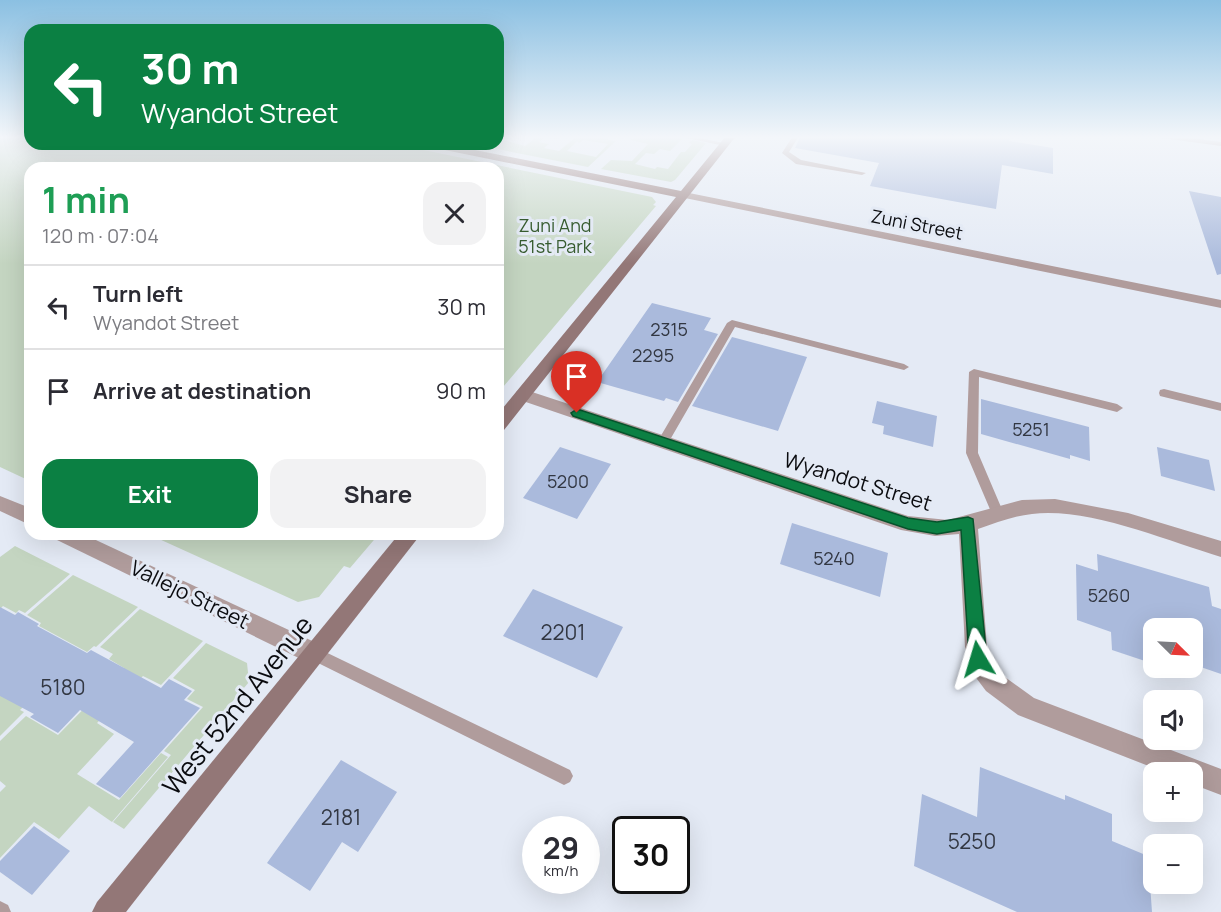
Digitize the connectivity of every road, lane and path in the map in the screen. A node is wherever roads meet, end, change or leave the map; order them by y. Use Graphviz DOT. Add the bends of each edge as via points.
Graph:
graph roads {
  1 [pos="602,179"];
  2 [pos="697,179"];
  3 [pos="684,195"];
  4 [pos="1221,304"];
  5 [pos="904,367"];
  6 [pos="1164,393"];
  7 [pos="523,395"];
  8 [pos="1221,407"];
  9 [pos="1117,408"];
  10 [pos="504,419"];
  11 [pos="663,442"];
  12 [pos="0,503"];
  13 [pos="998,514"];
  14 [pos="24,515"];
  15 [pos="968,523"];
  16 [pos="77,540"];
  17 [pos="406,540"];
  18 [pos="1221,549"];
  19 [pos="315,654"];
  20 [pos="564,776"];
  21 [pos="1221,782"];
  22 [pos="107,912"];
  1 -- 3 [label="street, Zuni Street"];
  2 -- 3 [label="street"];
  3 -- 4 [label="street, Zuni Street"];
  3 -- 7 [label="street"];
  5 -- 11 [label="lane" via="732,323"];
  6 -- 8 [label="lane"];
  7 -- 10 [label="street"];
  7 -- 11 [label="street, Wyandot Street"];
  9 -- 13 [label="lane" via="974,372 972,453"];
  11 -- 15 [label="street, Wyandot Street" via="908,524 937,528"];
  12 -- 14 [label="street"];
  13 -- 15 [label="street, Wyandot Street"];
  13 -- 18 [label="street, Wyandot Street" via="1050,506 1116,519"];
  15 -- 21 [label="street" via="976,647 978,659 991,680 1027,707"];
  16 -- 19 [label="street, Vallejo Street"];
  17 -- 19 [label="street, West 52nd Avenue"];
  19 -- 20 [label="lane"];
  19 -- 22 [label="street, West 52nd Avenue"];
}
